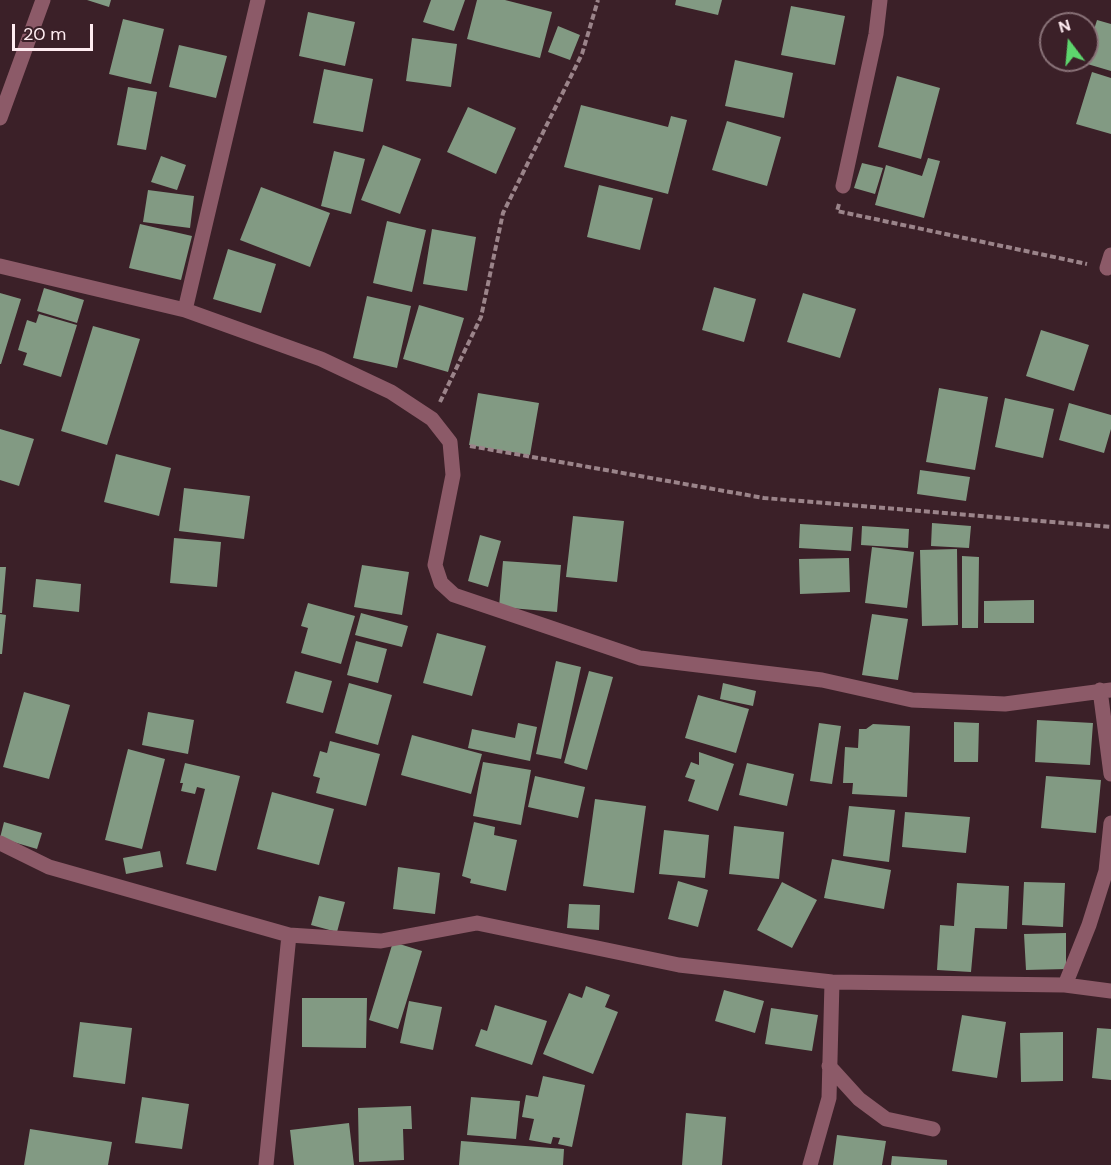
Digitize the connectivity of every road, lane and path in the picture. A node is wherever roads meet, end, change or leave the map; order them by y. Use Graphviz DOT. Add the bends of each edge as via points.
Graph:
graph roads {
  1 [pos="43,0"];
  2 [pos="258,0"];
  3 [pos="598,0"];
  4 [pos="880,0"];
  5 [pos="0,118"];
  6 [pos="843,186"];
  7 [pos="1109,262"];
  8 [pos="0,266"];
  9 [pos="185,310"];
  10 [pos="432,419"];
  11 [pos="450,442"];
  12 [pos="1111,527"];
  13 [pos="1106,690"];
  14 [pos="1111,774"];
  15 [pos="1111,823"];
  16 [pos="0,843"];
  17 [pos="289,935"];
  18 [pos="832,982"];
  19 [pos="1065,985"];
  20 [pos="1111,991"];
  21 [pos="829,1066"];
  22 [pos="933,1129"];
  23 [pos="266,1165"];
  24 [pos="810,1165"];
  1 -- 5 [label="street"];
  2 -- 9 [label="street"];
  3 -- 10 [label="path" via="582,54 503,213 481,317"];
  4 -- 6 [label="street"];
  6 -- 7 [label="path" via="837,211"];
  8 -- 9 [label="street"];
  9 -- 10 [label="street" via="321,359 391,392"];
  10 -- 11 [label="street"];
  11 -- 12 [label="path" via="764,498"];
  11 -- 13 [label="street" via="453,475 435,565 441,583 454,595 640,658 822,681 912,700 1005,704"];
  13 -- 14 [label="street"];
  15 -- 19 [label="street" via="1106,871"];
  16 -- 17 [label="street" via="49,867"];
  17 -- 18 [label="street" via="381,941 477,922 680,965"];
  17 -- 23 [label="street"];
  18 -- 19 [label="street"];
  18 -- 21 [label="street"];
  19 -- 20 [label="street"];
  21 -- 22 [label="street" via="859,1100 885,1119"];
  21 -- 24 [label="street" via="829,1098"];
}
